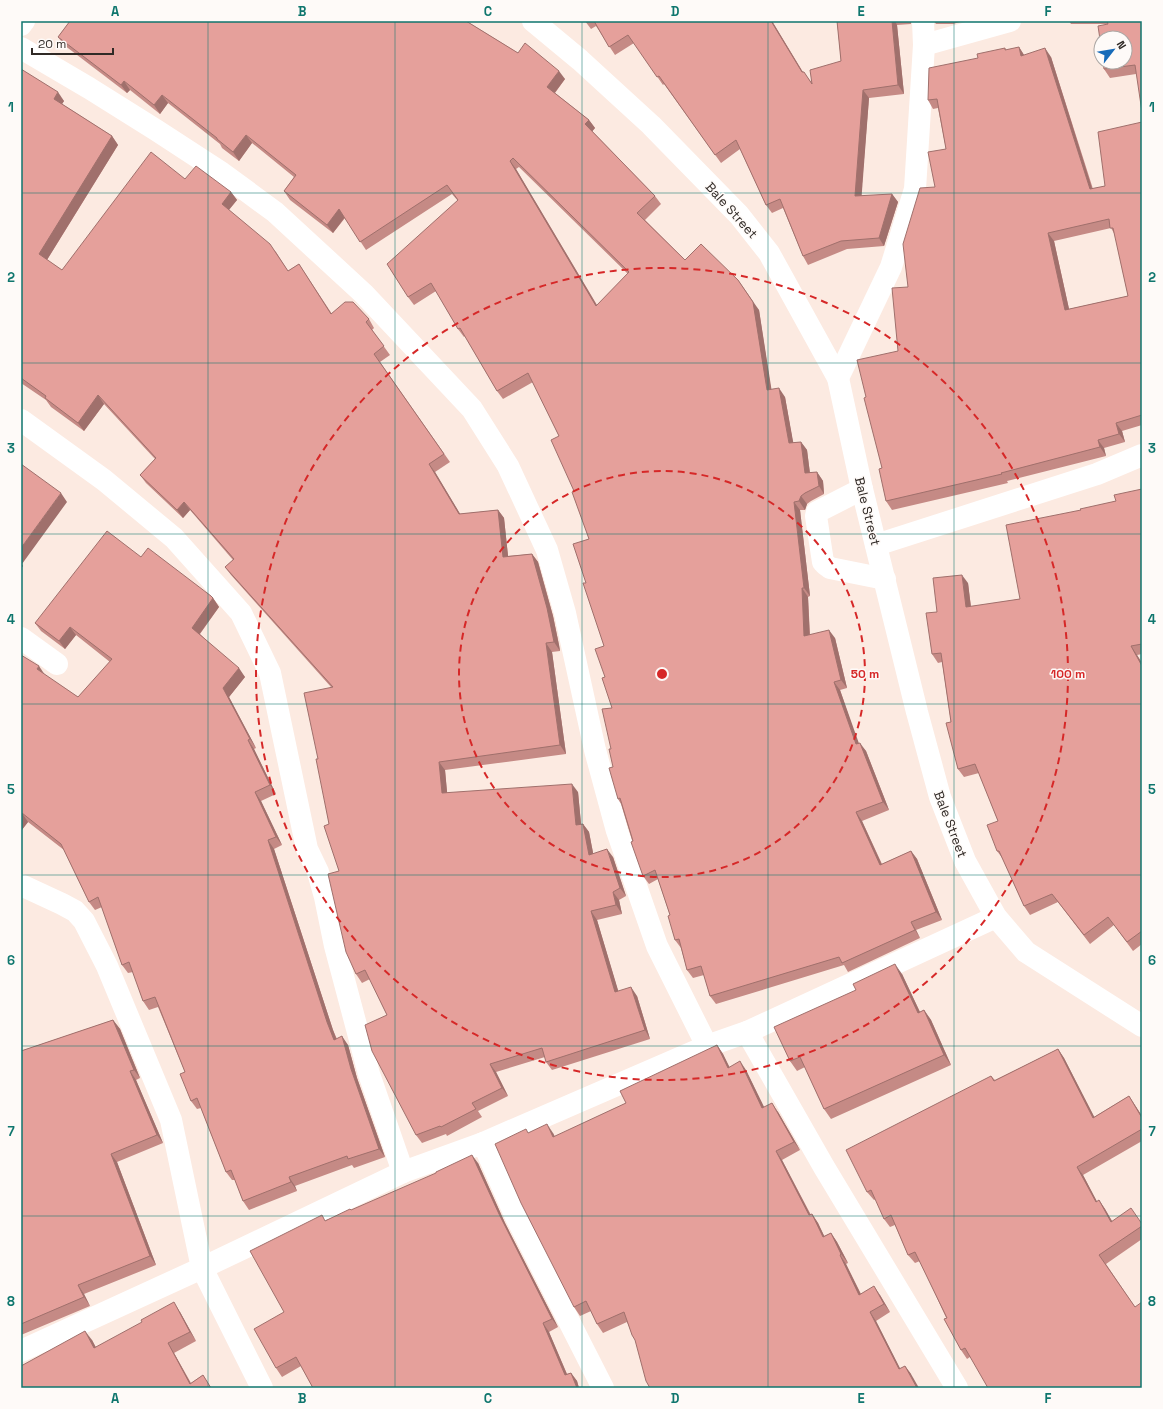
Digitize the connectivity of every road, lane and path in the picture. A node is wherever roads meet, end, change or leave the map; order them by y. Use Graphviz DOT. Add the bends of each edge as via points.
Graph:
graph roads {
  1 [pos="24,21"];
  2 [pos="533,21"];
  3 [pos="923,21"];
  4 [pos="1010,21"];
  5 [pos="21,25"];
  6 [pos="924,45"];
  7 [pos="21,48"];
  8 [pos="838,378"];
  9 [pos="21,420"];
  10 [pos="1142,455"];
  11 [pos="862,489"];
  12 [pos="876,545"];
  13 [pos="885,579"];
  14 [pos="21,638"];
  15 [pos="57,664"];
  16 [pos="21,885"];
  17 [pos="996,917"];
  18 [pos="1142,1026"];
  19 [pos="747,1032"];
  20 [pos="707,1046"];
  21 [pos="483,1143"];
  22 [pos="403,1172"];
  23 [pos="202,1268"];
  24 [pos="21,1352"];
  25 [pos="262,1388"];
  26 [pos="603,1388"];
  27 [pos="957,1388"];
  1 -- 5 [label="street"];
  2 -- 8 [label="street, Bale Street" via="651,125 738,215 769,253"];
  3 -- 6 [label="street"];
  4 -- 6 [label="street"];
  6 -- 8 [label="street" via="915,189 891,266"];
  7 -- 20 [label="street" via="156,130 222,173 275,212 364,294 472,409 508,466 547,550 565,613 595,750 617,831 657,946"];
  8 -- 11 [label="street, Bale Street"];
  9 -- 22 [label="street" via="104,480 174,538 240,613 270,673 307,849 326,897 335,946 370,1074"];
  10 -- 12 [label="street" via="1098,474"];
  11 -- 12 [label="street, Bale Street"];
  11 -- 13 [label="street" via="817,512 823,562 830,568"];
  12 -- 13 [label="street, Bale Street"];
  13 -- 17 [label="street, Bale Street" via="940,797 965,861"];
  14 -- 15 [label="street"];
  16 -- 23 [label="street" via="75,911 84,921 107,966 171,1120"];
  17 -- 18 [label="street, Bale Street" via="1026,952"];
  17 -- 19 [label="street"];
  19 -- 20 [label="street"];
  19 -- 27 [label="street" via="824,1167"];
  20 -- 21 [label="street"];
  21 -- 22 [label="street"];
  21 -- 26 [label="street" via="516,1217"];
  22 -- 23 [label="street"];
  23 -- 24 [label="street"];
  23 -- 25 [label="street"];
}
